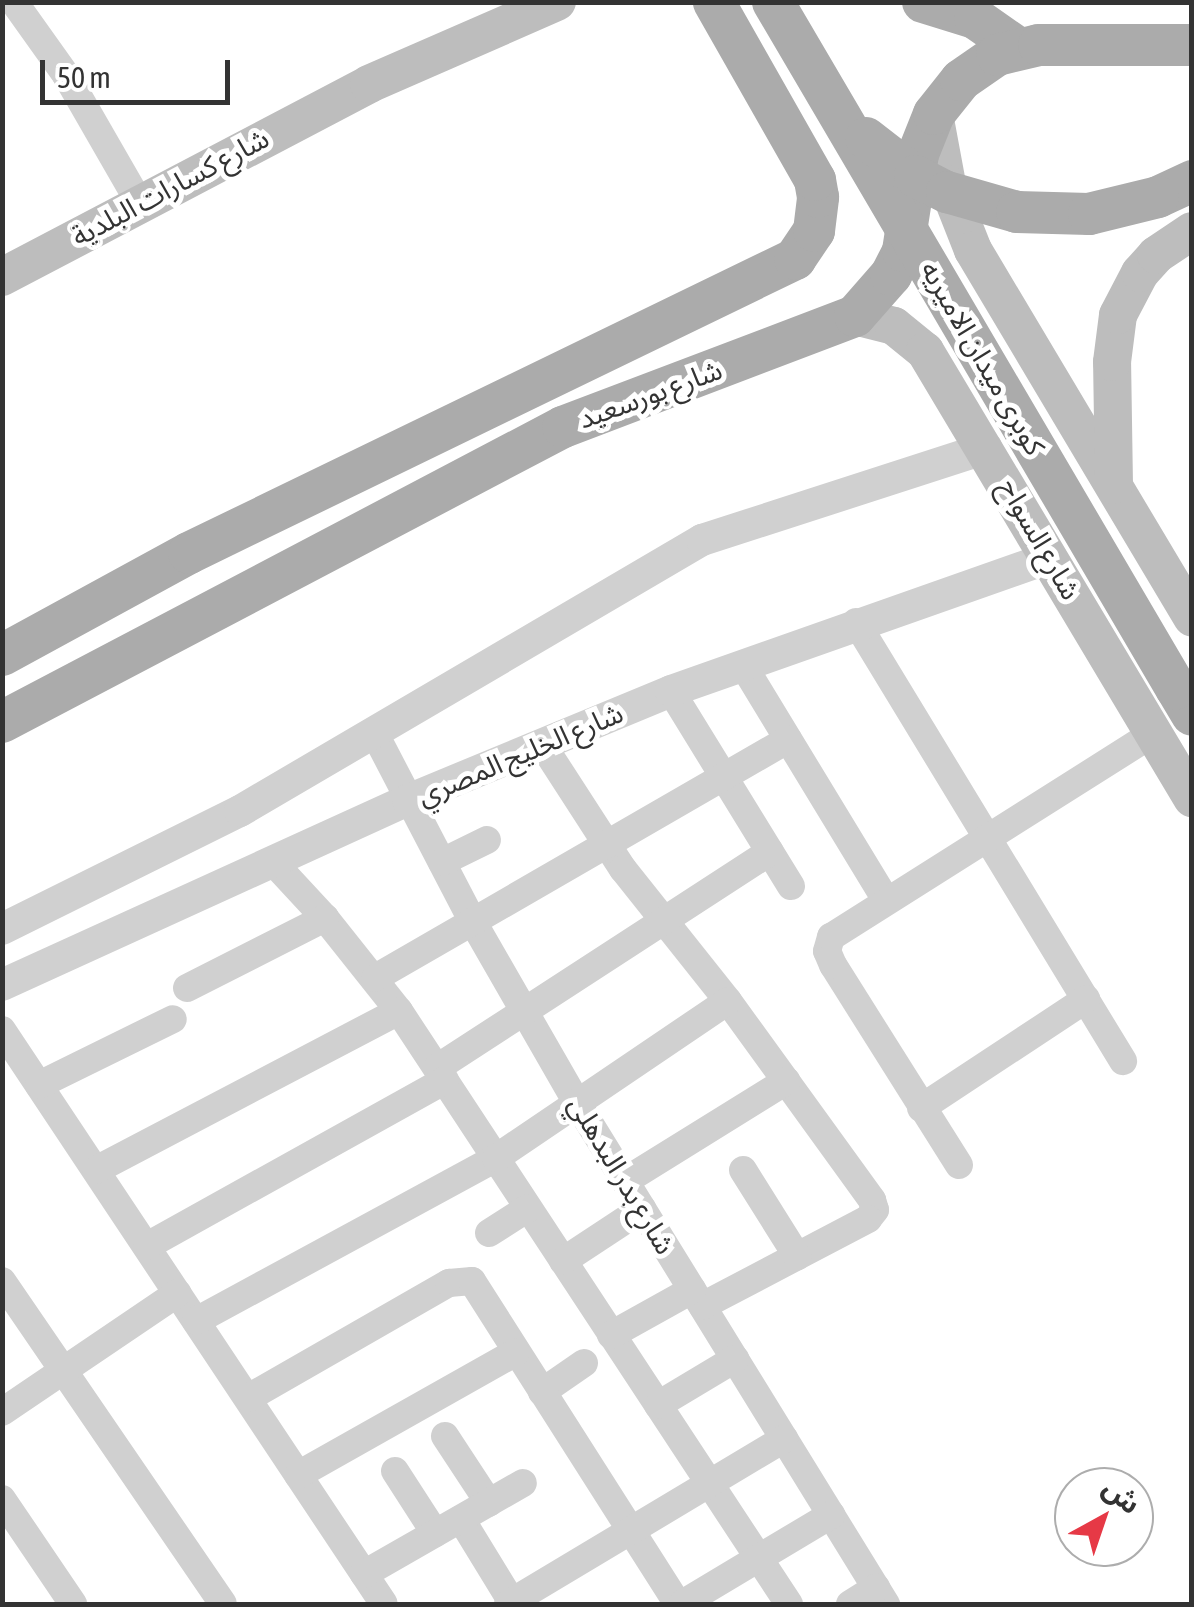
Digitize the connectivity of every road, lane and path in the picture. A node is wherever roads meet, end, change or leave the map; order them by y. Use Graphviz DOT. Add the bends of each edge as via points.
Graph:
graph roads {
  1 [pos="14,2"];
  2 [pos="558,2"];
  3 [pos="714,2"];
  4 [pos="773,2"];
  5 [pos="923,2"];
  6 [pos="1192,45"];
  7 [pos="1018,48"];
  8 [pos="835,104"];
  9 [pos="934,114"];
  10 [pos="1175,189"];
  11 [pos="139,202"];
  12 [pos="1192,231"];
  13 [pos="2,277"];
  14 [pos="855,316"];
  15 [pos="1014,319"];
  16 [pos="925,351"];
  17 [pos="986,448"];
  18 [pos="1114,488"];
  19 [pos="262,517"];
  20 [pos="190,553"];
  21 [pos="1051,557"];
  22 [pos="300,566"];
  23 [pos="228,605"];
  24 [pos="1192,618"];
  25 [pos="856,622"];
  26 [pos="2,656"];
  27 [pos="744,665"];
  28 [pos="670,691"];
  29 [pos="1184,701"];
  30 [pos="2,722"];
  31 [pos="375,734"];
  32 [pos="1152,734"];
  33 [pos="788,740"];
  34 [pos="542,744"];
  35 [pos="725,777"];
  36 [pos="1192,798"];
  37 [pos="408,800"];
  38 [pos="987,836"];
  39 [pos="488,840"];
  40 [pos="605,843"];
  41 [pos="770,852"];
  42 [pos="442,862"];
  43 [pos="274,863"];
  44 [pos="791,886"];
  45 [pos="886,900"];
  46 [pos="325,918"];
  47 [pos="666,920"];
  48 [pos="473,922"];
  49 [pos="2,929"];
  50 [pos="375,978"];
  51 [pos="2,985"];
  52 [pos="187,988"];
  53 [pos="1086,999"];
  54 [pos="728,1001"];
  55 [pos="399,1011"];
  56 [pos="525,1011"];
  57 [pos="173,1019"];
  58 [pos="2,1030"];
  59 [pos="1123,1061"];
  60 [pos="441,1074"];
  61 [pos="786,1081"];
  62 [pos="40,1085"];
  63 [pos="578,1102"];
  64 [pos="921,1108"];
  65 [pos="496,1158"];
  66 [pos="958,1165"];
  67 [pos="96,1170"];
  68 [pos="743,1170"];
  69 [pos="625,1180"];
  70 [pos="528,1208"];
  71 [pos="642,1209"];
  72 [pos="489,1232"];
  73 [pos="146,1246"];
  74 [pos="797,1256"];
  75 [pos="563,1261"];
  76 [pos="2,1281"];
  77 [pos="178,1293"];
  78 [pos="697,1298"];
  79 [pos="196,1321"];
  80 [pos="611,1335"];
  81 [pos="516,1352"];
  82 [pos="735,1359"];
  83 [pos="584,1363"];
  84 [pos="63,1370"];
  85 [pos="542,1392"];
  86 [pos="248,1398"];
  87 [pos="658,1404"];
  88 [pos="2,1412"];
  89 [pos="445,1436"];
  90 [pos="784,1439"];
  91 [pos="395,1471"];
  92 [pos="298,1475"];
  93 [pos="524,1483"];
  94 [pos="710,1484"];
  95 [pos="2,1499"];
  96 [pos="489,1503"];
  97 [pos="831,1515"];
  98 [pos="461,1519"];
  99 [pos="631,1530"];
  100 [pos="435,1534"];
  101 [pos="759,1558"];
  102 [pos="364,1574"];
  103 [pos="881,1596"];
  104 [pos="73,1604"];
  105 [pos="223,1604"];
  106 [pos="384,1604"];
  107 [pos="511,1604"];
  108 [pos="680,1604"];
  109 [pos="789,1604"];
  110 [pos="850,1604"];
  1 -- 11 [label="street" via="66,75"];
  2 -- 11 [label="main road, شارع كسارات البلدية" via="369,84"];
  3 -- 19 [label="main road, شارع بورسعيد" via="815,180 818,215 806,246 781,268"];
  4 -- 8 [label="main road, كوبرى ميدان الاميريه, bridge"];
  5 -- 7 [label="main road" via="975,18"];
  6 -- 7 [label="main road, شارع بورسعيد"];
  7 -- 9 [label="main road, شارع بورسعيد" via="978,66"];
  8 -- 10 [label="main road, bridge" via="886,156 981,205 1089,214"];
  8 -- 29 [label="main road, كوبرى ميدان الاميريه, bridge"];
  9 -- 14 [label="main road, شارع بورسعيد" via="918,154 903,251"];
  9 -- 15 [label="main road" via="958,217"];
  11 -- 13 [label="main road, شارع كسارات البلدية"];
  12 -- 18 [label="main road" via="1140,272 1118,315"];
  14 -- 16 [label="main road, شارع السواح" via="894,326"];
  14 -- 22 [label="main road, شارع بورسعيد" via="563,427"];
  15 -- 16 [label="main road" via="992,304 964,302 941,314"];
  15 -- 18 [label="main road"];
  16 -- 17 [label="main road, شارع السواح"];
  17 -- 21 [label="main road, شارع السواح"];
  17 -- 31 [label="street" via="702,540"];
  18 -- 24 [label="main road"];
  19 -- 20 [label="main road, شارع بورسعيد"];
  19 -- 22 [label="main road" via="278,551"];
  20 -- 23 [label="main road" via="217,573"];
  20 -- 26 [label="main road, شارع بورسعيد"];
  21 -- 25 [label="street, شارع الخليج المصري"];
  21 -- 32 [label="main road, شارع السواح"];
  22 -- 23 [label="main road, شارع بورسعيد"];
  23 -- 30 [label="main road, شارع بورسعيد"];
  25 -- 27 [label="street, شارع الخليج المصري"];
  25 -- 38 [label="street"];
  27 -- 28 [label="street, شارع الخليج المصري"];
  27 -- 33 [label="street"];
  28 -- 34 [label="street, شارع الخليج المصري"];
  28 -- 35 [label="street"];
  31 -- 37 [label="street, شارع بدر البدهلي"];
  31 -- 49 [label="street" via="240,811"];
  32 -- 36 [label="main road, شارع السواح"];
  32 -- 38 [label="street"];
  33 -- 35 [label="street"];
  33 -- 45 [label="street"];
  34 -- 37 [label="street, شارع الخليج المصري"];
  34 -- 40 [label="street"];
  35 -- 40 [label="street"];
  35 -- 41 [label="street"];
  37 -- 42 [label="street, شارع بدر البدهلي"];
  37 -- 43 [label="street, شارع الخليج المصري"];
  38 -- 45 [label="street"];
  38 -- 53 [label="street"];
  39 -- 42 [label="street"];
  40 -- 47 [label="street"];
  40 -- 48 [label="street"];
  41 -- 44 [label="street"];
  41 -- 47 [label="street"];
  42 -- 48 [label="street, شارع بدر البدهلي"];
  43 -- 46 [label="street"];
  43 -- 51 [label="street, شارع الخليج المصري"];
  45 -- 64 [label="street" via="830,937 827,951"];
  46 -- 50 [label="street"];
  46 -- 52 [label="street"];
  47 -- 54 [label="street"];
  47 -- 56 [label="street"];
  48 -- 50 [label="street"];
  48 -- 56 [label="street, شارع بدر البدهلي"];
  50 -- 55 [label="street"];
  53 -- 59 [label="street"];
  53 -- 64 [label="street"];
  54 -- 61 [label="street"];
  54 -- 63 [label="street"];
  55 -- 60 [label="street"];
  55 -- 67 [label="street"];
  56 -- 60 [label="street"];
  56 -- 63 [label="street, شارع بدر البدهلي"];
  57 -- 62 [label="street"];
  58 -- 62 [label="street"];
  60 -- 65 [label="street"];
  60 -- 73 [label="street"];
  61 -- 69 [label="street"];
  61 -- 74 [label="street" via="874,1210"];
  62 -- 67 [label="street"];
  63 -- 65 [label="street"];
  63 -- 69 [label="street, شارع بدر البدهلي"];
  64 -- 66 [label="street"];
  65 -- 70 [label="street"];
  65 -- 79 [label="street"];
  67 -- 73 [label="street"];
  68 -- 74 [label="street"];
  69 -- 71 [label="street, شارع بدر البدهلي"];
  70 -- 72 [label="street"];
  70 -- 75 [label="street"];
  71 -- 75 [label="street"];
  71 -- 78 [label="street, شارع بدر البدهلي"];
  73 -- 77 [label="street"];
  74 -- 78 [label="street"];
  75 -- 80 [label="street"];
  76 -- 84 [label="street"];
  77 -- 79 [label="street"];
  77 -- 84 [label="street"];
  78 -- 80 [label="street"];
  78 -- 82 [label="street, شارع بدر البدهلي"];
  79 -- 86 [label="street"];
  80 -- 87 [label="street"];
  81 -- 85 [label="street"];
  81 -- 86 [label="street" via="472,1282 460,1279"];
  81 -- 92 [label="street"];
  82 -- 87 [label="street"];
  82 -- 90 [label="street, شارع بدر البدهلي"];
  83 -- 85 [label="street"];
  84 -- 88 [label="street"];
  84 -- 105 [label="street"];
  85 -- 99 [label="street"];
  86 -- 92 [label="street"];
  87 -- 94 [label="street"];
  89 -- 96 [label="street"];
  90 -- 94 [label="street"];
  90 -- 97 [label="street, شارع بدر البدهلي"];
  91 -- 100 [label="street"];
  92 -- 102 [label="street"];
  93 -- 96 [label="street"];
  94 -- 99 [label="street"];
  94 -- 101 [label="street"];
  95 -- 104 [label="street"];
  96 -- 98 [label="street"];
  97 -- 101 [label="street"];
  97 -- 103 [label="street, شارع بدر البدهلي"];
  98 -- 100 [label="street"];
  98 -- 107 [label="street"];
  99 -- 107 [label="street"];
  99 -- 108 [label="street"];
  100 -- 102 [label="street"];
  101 -- 108 [label="street"];
  101 -- 109 [label="street"];
  102 -- 106 [label="street"];
  103 -- 110 [label="street"];
}
